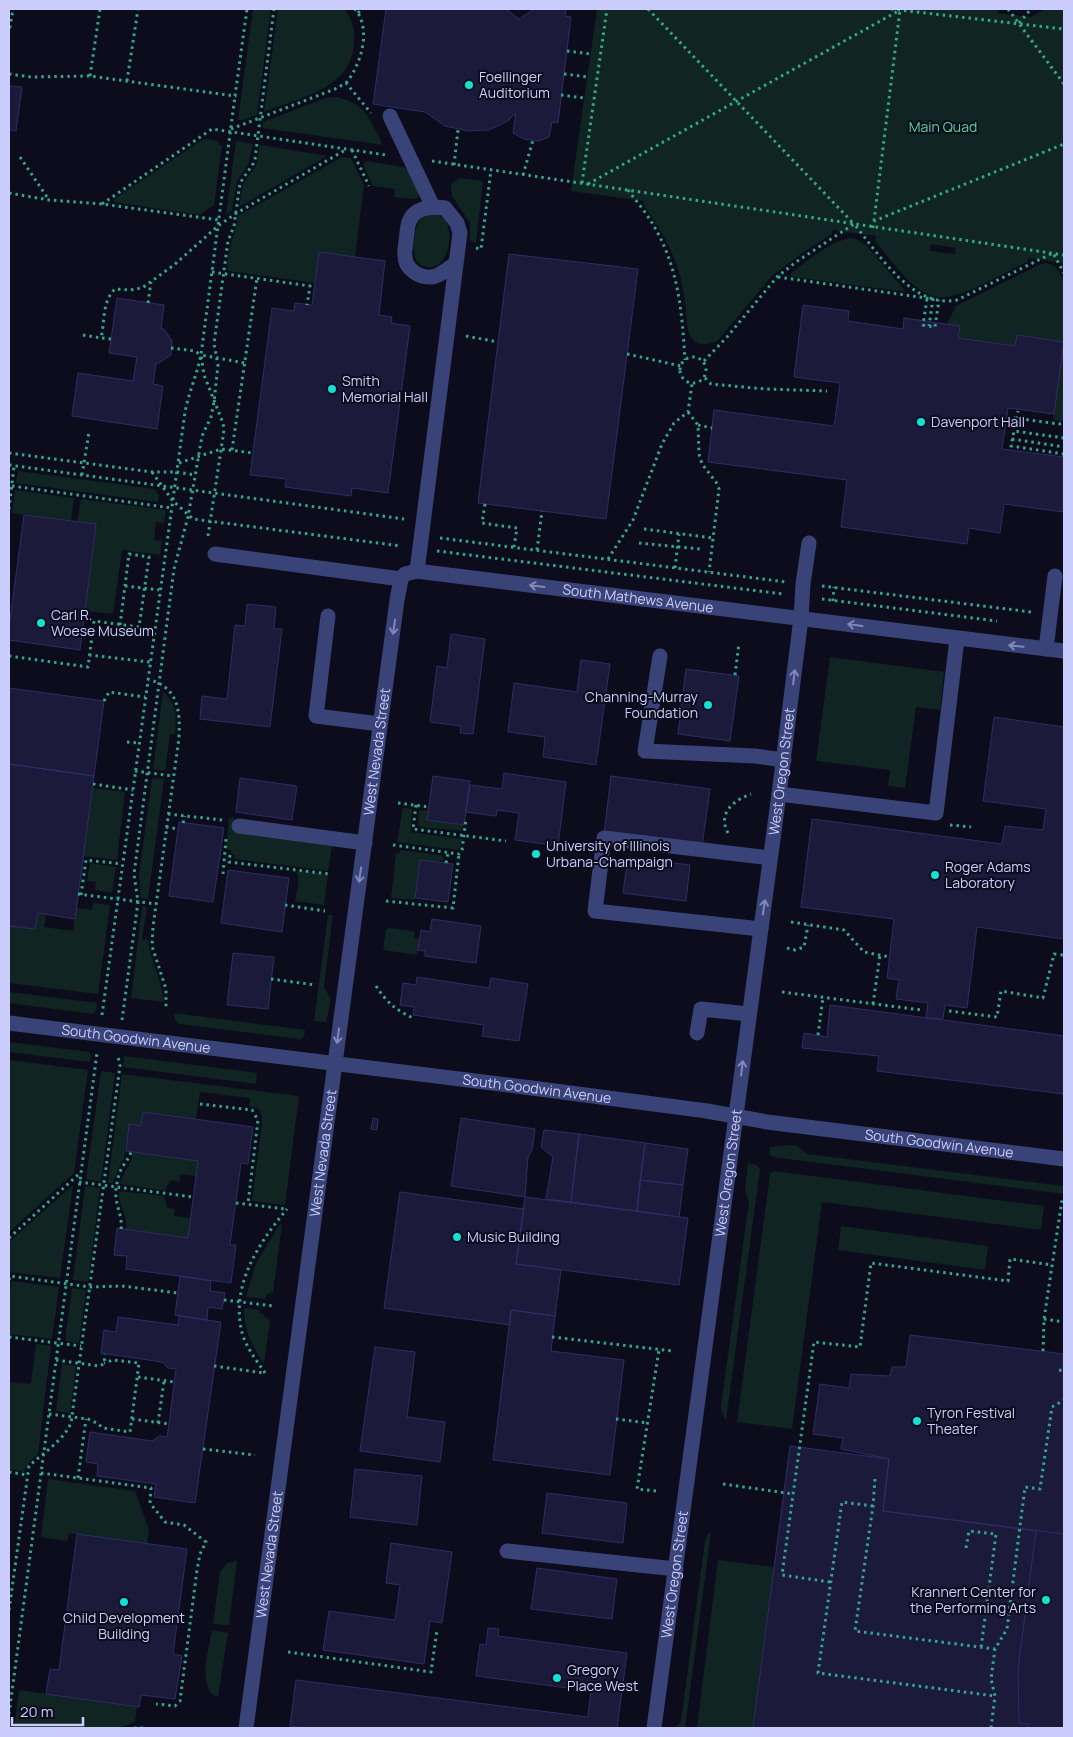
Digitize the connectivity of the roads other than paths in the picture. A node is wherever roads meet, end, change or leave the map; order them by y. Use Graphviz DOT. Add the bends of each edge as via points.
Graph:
graph roads {
  1 [pos="390,116"];
  2 [pos="433,207"];
  3 [pos="455,264"];
  4 [pos="809,543"];
  5 [pos="215,554"];
  6 [pos="417,571"];
  7 [pos="1055,576"];
  8 [pos="401,579"];
  9 [pos="328,616"];
  10 [pos="801,618"];
  11 [pos="957,639"];
  12 [pos="1046,649"];
  13 [pos="1064,651"];
  14 [pos="660,656"];
  15 [pos="380,724"];
  16 [pos="784,760"];
  17 [pos="779,794"];
  18 [pos="233,828"];
  19 [pos="365,843"];
  20 [pos="770,858"];
  21 [pos="760,929"];
  22 [pos="748,1014"];
  23 [pos="9,1023"];
  24 [pos="697,1033"];
  25 [pos="334,1064"];
  26 [pos="736,1116"];
  27 [pos="1064,1159"];
  28 [pos="507,1551"];
  29 [pos="676,1569"];
  30 [pos="246,1728"];
  31 [pos="654,1728"];
  1 -- 2 [label="street"];
  2 -- 3 [label="street" via="446,208 457,223 460,233"];
  2 -- 3 [label="street" via="423,209 409,222 404,257 409,269 432,277"];
  3 -- 6 [label="street"];
  4 -- 10 [label="street, West Oregon Street"];
  5 -- 8 [label="street"];
  6 -- 8 [label="street" via="405,574"];
  10 -- 6 [label="street, South Mathews Avenue, one-way"];
  7 -- 12 [label="street"];
  8 -- 15 [label="street, West Nevada Street, one-way"];
  9 -- 15 [label="street" via="316,716"];
  11 -- 10 [label="street, South Mathews Avenue, one-way"];
  16 -- 10 [label="street, West Oregon Street, one-way"];
  12 -- 11 [label="street, South Mathews Avenue, one-way"];
  11 -- 17 [label="street" via="936,813"];
  12 -- 13 [label="street, South Mathews Avenue"];
  14 -- 16 [label="street" via="645,751"];
  15 -- 19 [label="street, West Nevada Street"];
  16 -- 17 [label="street, West Oregon Street"];
  17 -- 20 [label="street, West Oregon Street"];
  18 -- 19 [label="street"];
  19 -- 25 [label="street, West Nevada Street, one-way"];
  21 -- 20 [label="street, West Oregon Street, one-way"];
  20 -- 21 [label="street" via="604,838 595,910"];
  21 -- 22 [label="street, West Oregon Street"];
  22 -- 24 [label="street" via="701,1009"];
  26 -- 22 [label="street, West Oregon Street, one-way"];
  23 -- 25 [label="street, South Goodwin Avenue"];
  25 -- 26 [label="street, South Goodwin Avenue"];
  25 -- 30 [label="street, West Nevada Street"];
  26 -- 27 [label="street, South Goodwin Avenue"];
  26 -- 29 [label="street, West Oregon Street"];
  28 -- 29 [label="street"];
  29 -- 31 [label="street, West Oregon Street"];
}
